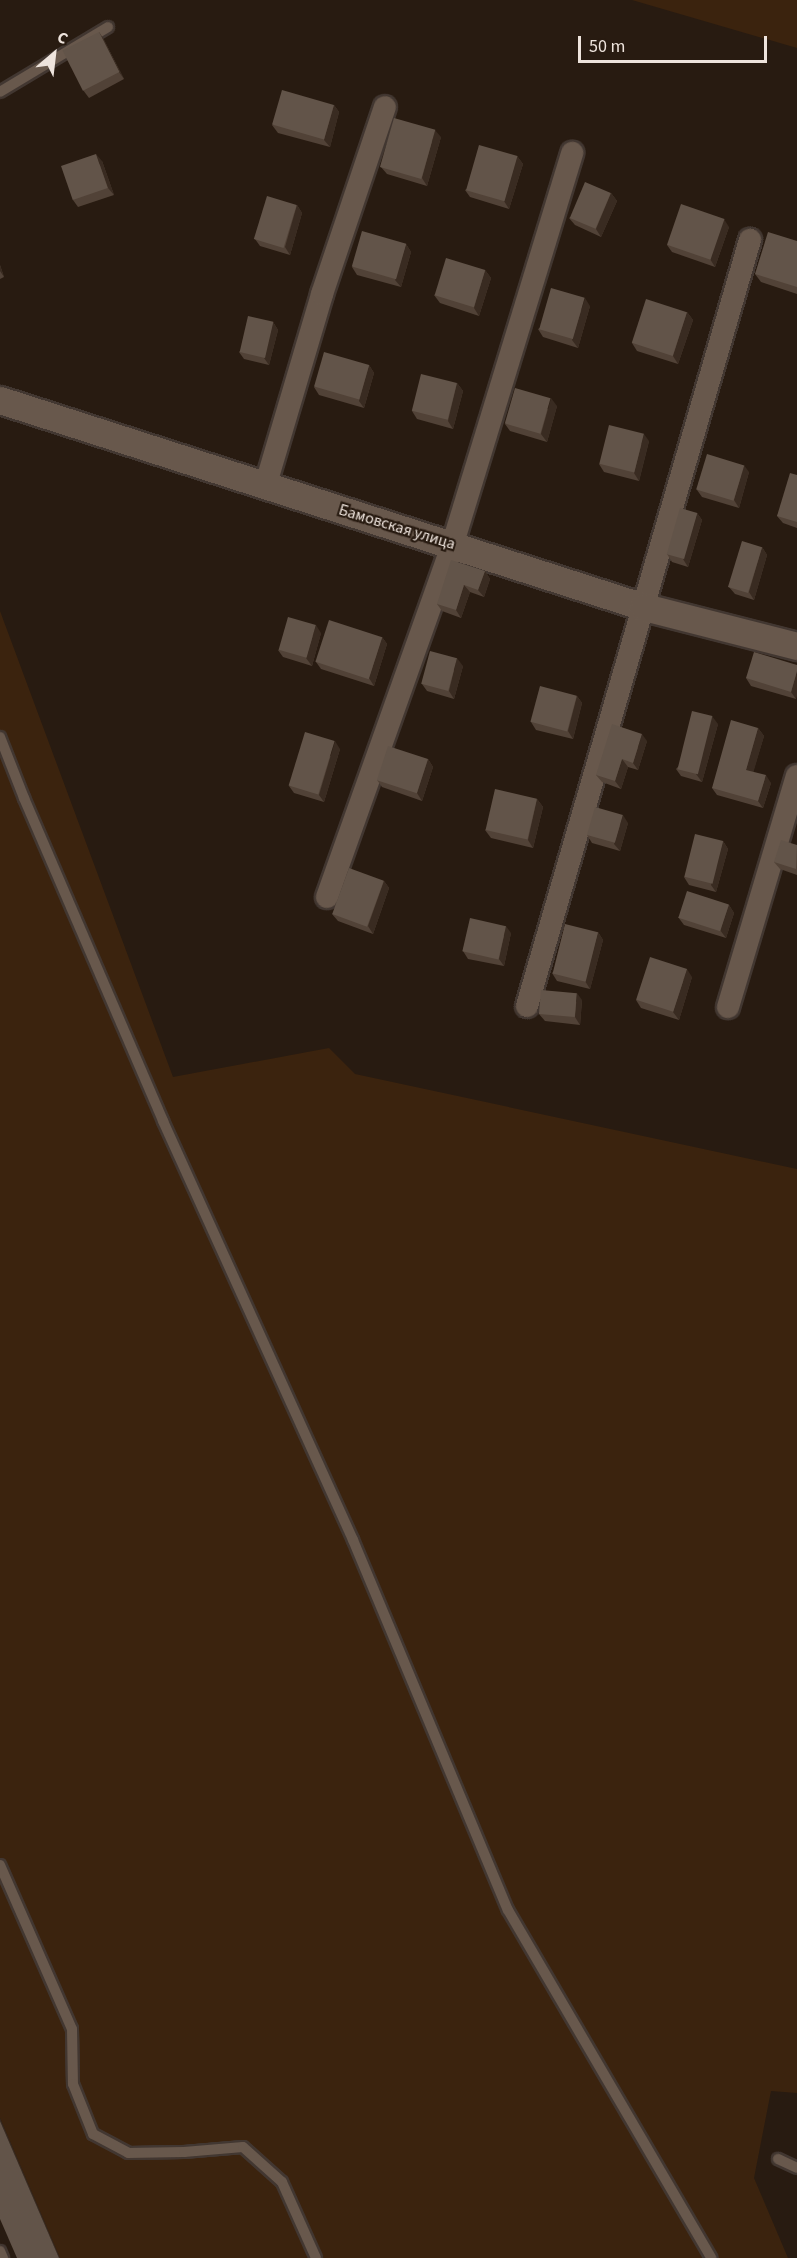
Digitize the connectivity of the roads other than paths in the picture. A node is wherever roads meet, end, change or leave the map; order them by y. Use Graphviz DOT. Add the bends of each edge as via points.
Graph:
graph roads {
  1 [pos="108,27"];
  2 [pos="0,92"];
  3 [pos="385,107"];
  4 [pos="572,153"];
  5 [pos="750,240"];
  6 [pos="0,400"];
  7 [pos="265,487"];
  8 [pos="453,543"];
  9 [pos="644,607"];
  10 [pos="797,646"];
  11 [pos="0,737"];
  12 [pos="797,776"];
  13 [pos="327,897"];
  14 [pos="527,1006"];
  15 [pos="728,1006"];
  16 [pos="0,1865"];
  17 [pos="778,2158"];
  18 [pos="797,2168"];
  19 [pos="0,2251"];
  20 [pos="3,2258"];
  21 [pos="316,2258"];
  22 [pos="711,2258"];
  1 -- 2 [label="lane"];
  3 -- 7 [label="street" via="322,294"];
  4 -- 8 [label="street"];
  5 -- 9 [label="street"];
  6 -- 7 [label="street, Бамовская улица"];
  7 -- 8 [label="street, Бамовская улица"];
  8 -- 9 [label="street, Бамовская улица"];
  8 -- 13 [label="street"];
  9 -- 10 [label="street, Бамовская улица"];
  9 -- 14 [label="street"];
  11 -- 22 [label="lane" via="163,1121 353,1540 508,1910"];
  12 -- 15 [label="street"];
  16 -- 21 [label="lane" via="72,2029 73,2084 93,2134 128,2153 243,2147 282,2182"];
  17 -- 18 [label="lane"];
  19 -- 20 [label="lane"];
}
